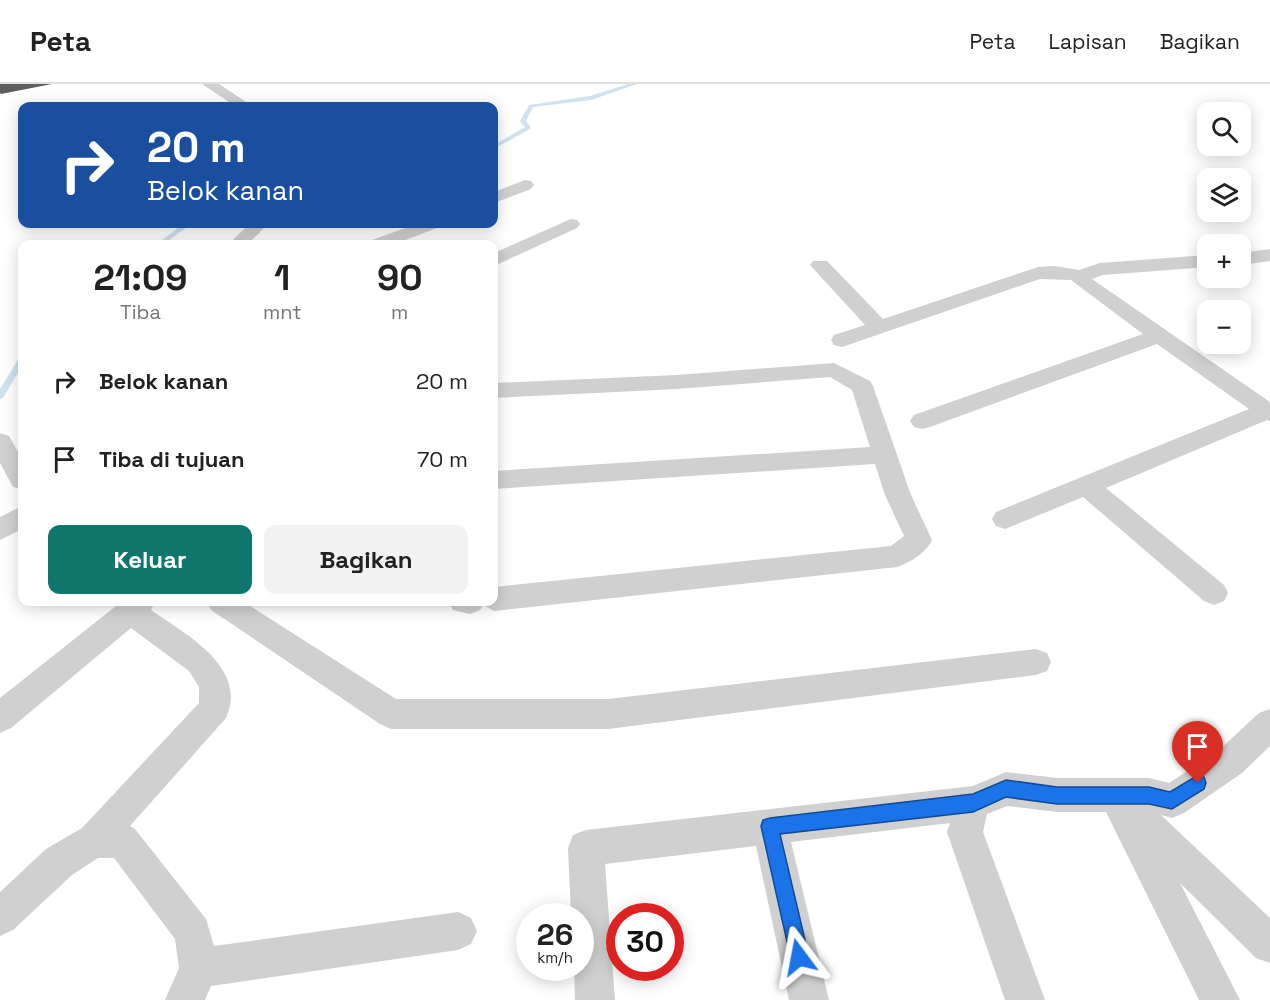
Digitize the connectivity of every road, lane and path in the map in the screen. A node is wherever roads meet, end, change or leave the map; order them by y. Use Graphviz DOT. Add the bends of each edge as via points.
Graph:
graph roads {
  1 [pos="209,84"];
  2 [pos="238,102"];
  3 [pos="525,185"];
  4 [pos="498,196"];
  5 [pos="570,224"];
  6 [pos="255,228"];
  7 [pos="421,228"];
  8 [pos="242,240"];
  9 [pos="390,240"];
  10 [pos="1270,255"];
  11 [pos="498,258"];
  12 [pos="1251,258"];
  13 [pos="1197,262"];
  14 [pos="820,266"];
  15 [pos="1081,276"];
  16 [pos="879,327"];
  17 [pos="1160,335"];
  18 [pos="842,340"];
  19 [pos="498,390"];
  20 [pos="1269,412"];
  21 [pos="922,421"];
  22 [pos="0,442"];
  23 [pos="885,455"];
  24 [pos="18,473"];
  25 [pos="498,480"];
  26 [pos="1086,486"];
  27 [pos="18,519"];
  28 [pos="1005,519"];
  29 [pos="0,530"];
  30 [pos="1214,593"];
  31 [pos="498,599"];
  32 [pos="135,606"];
  33 [pos="227,606"];
  34 [pos="1036,662"];
  35 [pos="0,718"];
  36 [pos="1264,741"];
  37 [pos="1117,796"];
  38 [pos="973,803"];
  39 [pos="770,826"];
  40 [pos="94,840"];
  41 [pos="0,917"];
  42 [pos="458,931"];
  43 [pos="1270,944"];
  44 [pos="192,984"];
  45 [pos="595,1000"];
  46 [pos="809,1000"];
  47 [pos="1025,1000"];
  48 [pos="1220,1000"];
  1 -- 2 [label="street"];
  3 -- 4 [label="street"];
  5 -- 11 [label="street"];
  6 -- 8 [label="street"];
  7 -- 9 [label="street"];
  10 -- 12 [label="street"];
  13 -- 15 [label="street" via="1112,268"];
  14 -- 16 [label="street"];
  15 -- 16 [label="street" via="1038,273"];
  15 -- 17 [label="street" via="1089,286"];
  16 -- 18 [label="street"];
  17 -- 20 [label="street"];
  17 -- 21 [label="street"];
  19 -- 23 [label="street" via="834,370 862,386"];
  20 -- 26 [label="street"];
  22 -- 24 [label="street"];
  23 -- 25 [label="street"];
  23 -- 31 [label="street" via="919,540 897,556"];
  26 -- 28 [label="street"];
  26 -- 30 [label="street"];
  27 -- 29 [label="street"];
  32 -- 35 [label="street"];
  32 -- 40 [label="street" via="200,662 214,684 215,708"];
  33 -- 34 [label="street" via="391,714 608,714"];
  36 -- 37 [label="street" via="1172,801 1149,795"];
  37 -- 38 [label="street" via="1006,789"];
  37 -- 43 [label="street"];
  37 -- 48 [label="street"];
  38 -- 39 [label="street"];
  38 -- 47 [label="street" via="965,832"];
  39 -- 45 [label="street" via="586,848"];
  39 -- 46 [label="street"];
  40 -- 41 [label="street" via="59,862"];
  40 -- 44 [label="street" via="123,841 193,932"];
  42 -- 44 [label="street"];
}
